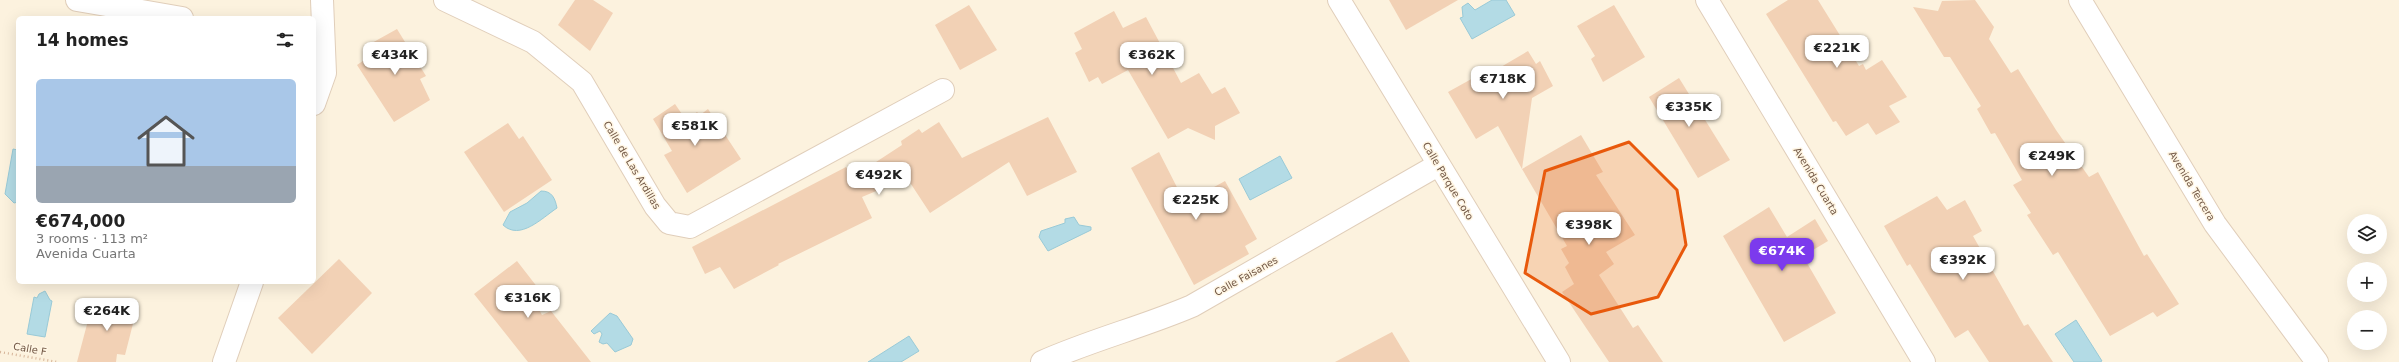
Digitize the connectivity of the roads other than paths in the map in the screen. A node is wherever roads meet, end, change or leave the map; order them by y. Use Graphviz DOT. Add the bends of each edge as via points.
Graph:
graph roads {
  1 [pos="77,0"];
  2 [pos="322,0"];
  3 [pos="445,0"];
  4 [pos="1339,0"];
  5 [pos="1707,0"];
  6 [pos="2080,0"];
  7 [pos="475,6"];
  8 [pos="170,16"];
  9 [pos="319,42"];
  10 [pos="943,90"];
  11 [pos="316,98"];
  12 [pos="1438,165"];
  13 [pos="251,284"];
  14 [pos="224,362"];
  15 [pos="1042,362"];
  16 [pos="1560,362"];
  17 [pos="1924,362"];
  18 [pos="2317,362"];
  1 -- 8 [label="street"];
  2 -- 9 [label="street"];
  3 -- 7 [label="street, Calle de Las Ardillas"];
  4 -- 12 [label="street, Calle Parque Coto"];
  5 -- 17 [label="street, Avenida Cuarta"];
  6 -- 18 [label="street, Avenida Tercera" via="2215,224"];
  7 -- 10 [label="street, Calle de Las Ardillas" via="533,42 582,82 655,206 669,223 690,227"];
  9 -- 11 [label="street" via="325,73"];
  12 -- 15 [label="street, Calle Faisanes" via="1192,306 1149,324 1078,346"];
  12 -- 16 [label="street, Calle Parque Coto"];
  13 -- 14 [label="street"];
}
